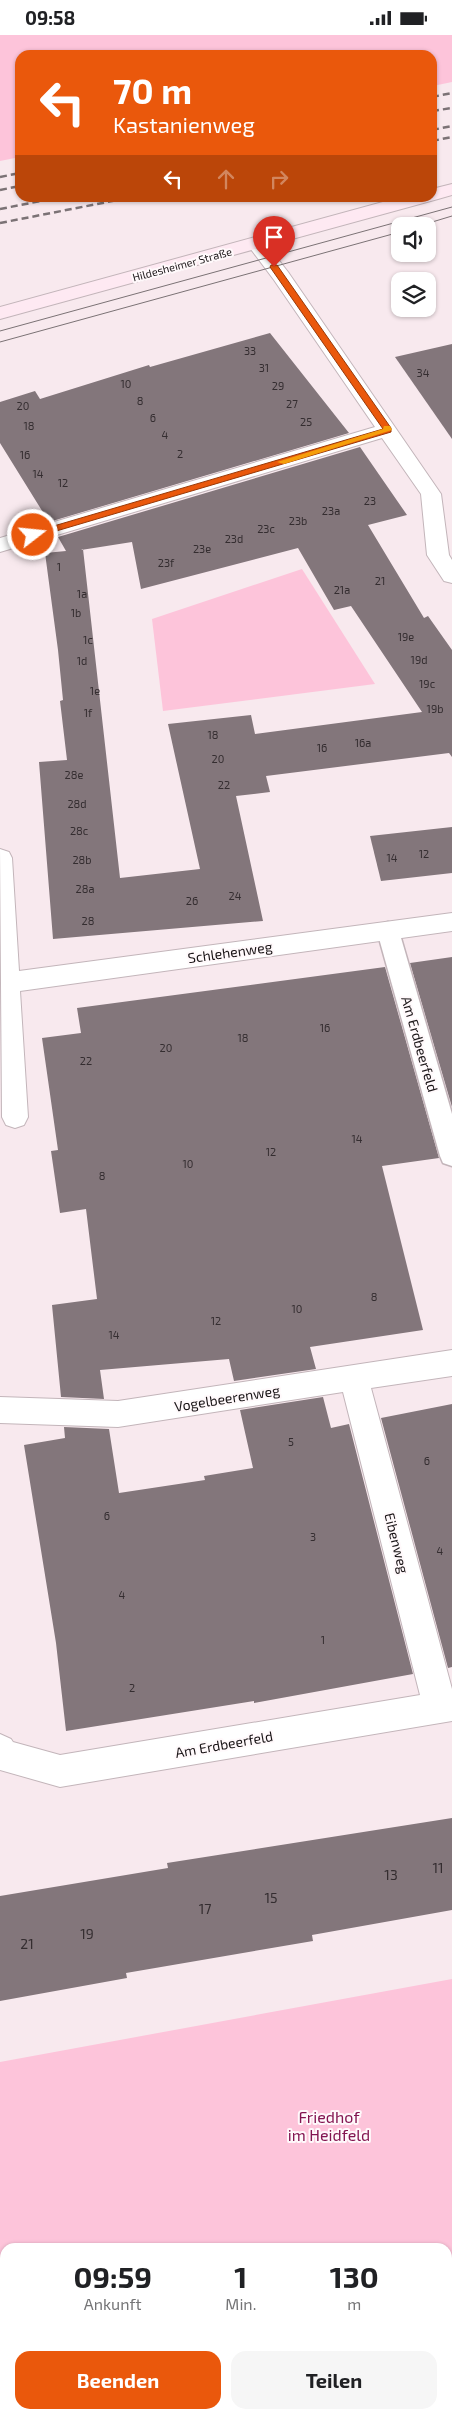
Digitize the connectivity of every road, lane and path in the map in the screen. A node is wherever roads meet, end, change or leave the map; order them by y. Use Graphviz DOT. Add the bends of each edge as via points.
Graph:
graph roads {
  1 [pos="452,189"];
  2 [pos="437,194"];
  3 [pos="404,202"];
  4 [pos="256,243"];
  5 [pos="0,313"];
  6 [pos="388,430"];
  7 [pos="0,545"];
  8 [pos="452,576"];
  9 [pos="0,858"];
  10 [pos="452,922"];
  11 [pos="388,931"];
  12 [pos="8,983"];
  13 [pos="15,1117"];
  14 [pos="452,1157"];
  15 [pos="452,1363"];
  16 [pos="354,1378"];
  17 [pos="0,1410"];
  18 [pos="446,1706"];
  19 [pos="0,1750"];
  1 -- 2 [label="street"];
  3 -- 4 [label="street, Hildesheimer Straße"];
  4 -- 5 [label="street, Hildesheimer Straße"];
  4 -- 6 [label="street"];
  6 -- 7 [label="street"];
  6 -- 8 [label="street" via="431,493 438,555"];
  9 -- 12 [label="street"];
  10 -- 11 [label="street, Schlehenweg"];
  11 -- 12 [label="street, Schlehenweg"];
  11 -- 14 [label="lane, Am Erdbeerfeld"];
  12 -- 13 [label="street"];
  15 -- 16 [label="street, Vogelbeerenweg"];
  16 -- 17 [label="street, Vogelbeerenweg" via="118,1414"];
  16 -- 18 [label="street, Eibenweg"];
  18 -- 19 [label="street, Am Erdbeerfeld" via="60,1771 2,1755"];
}
